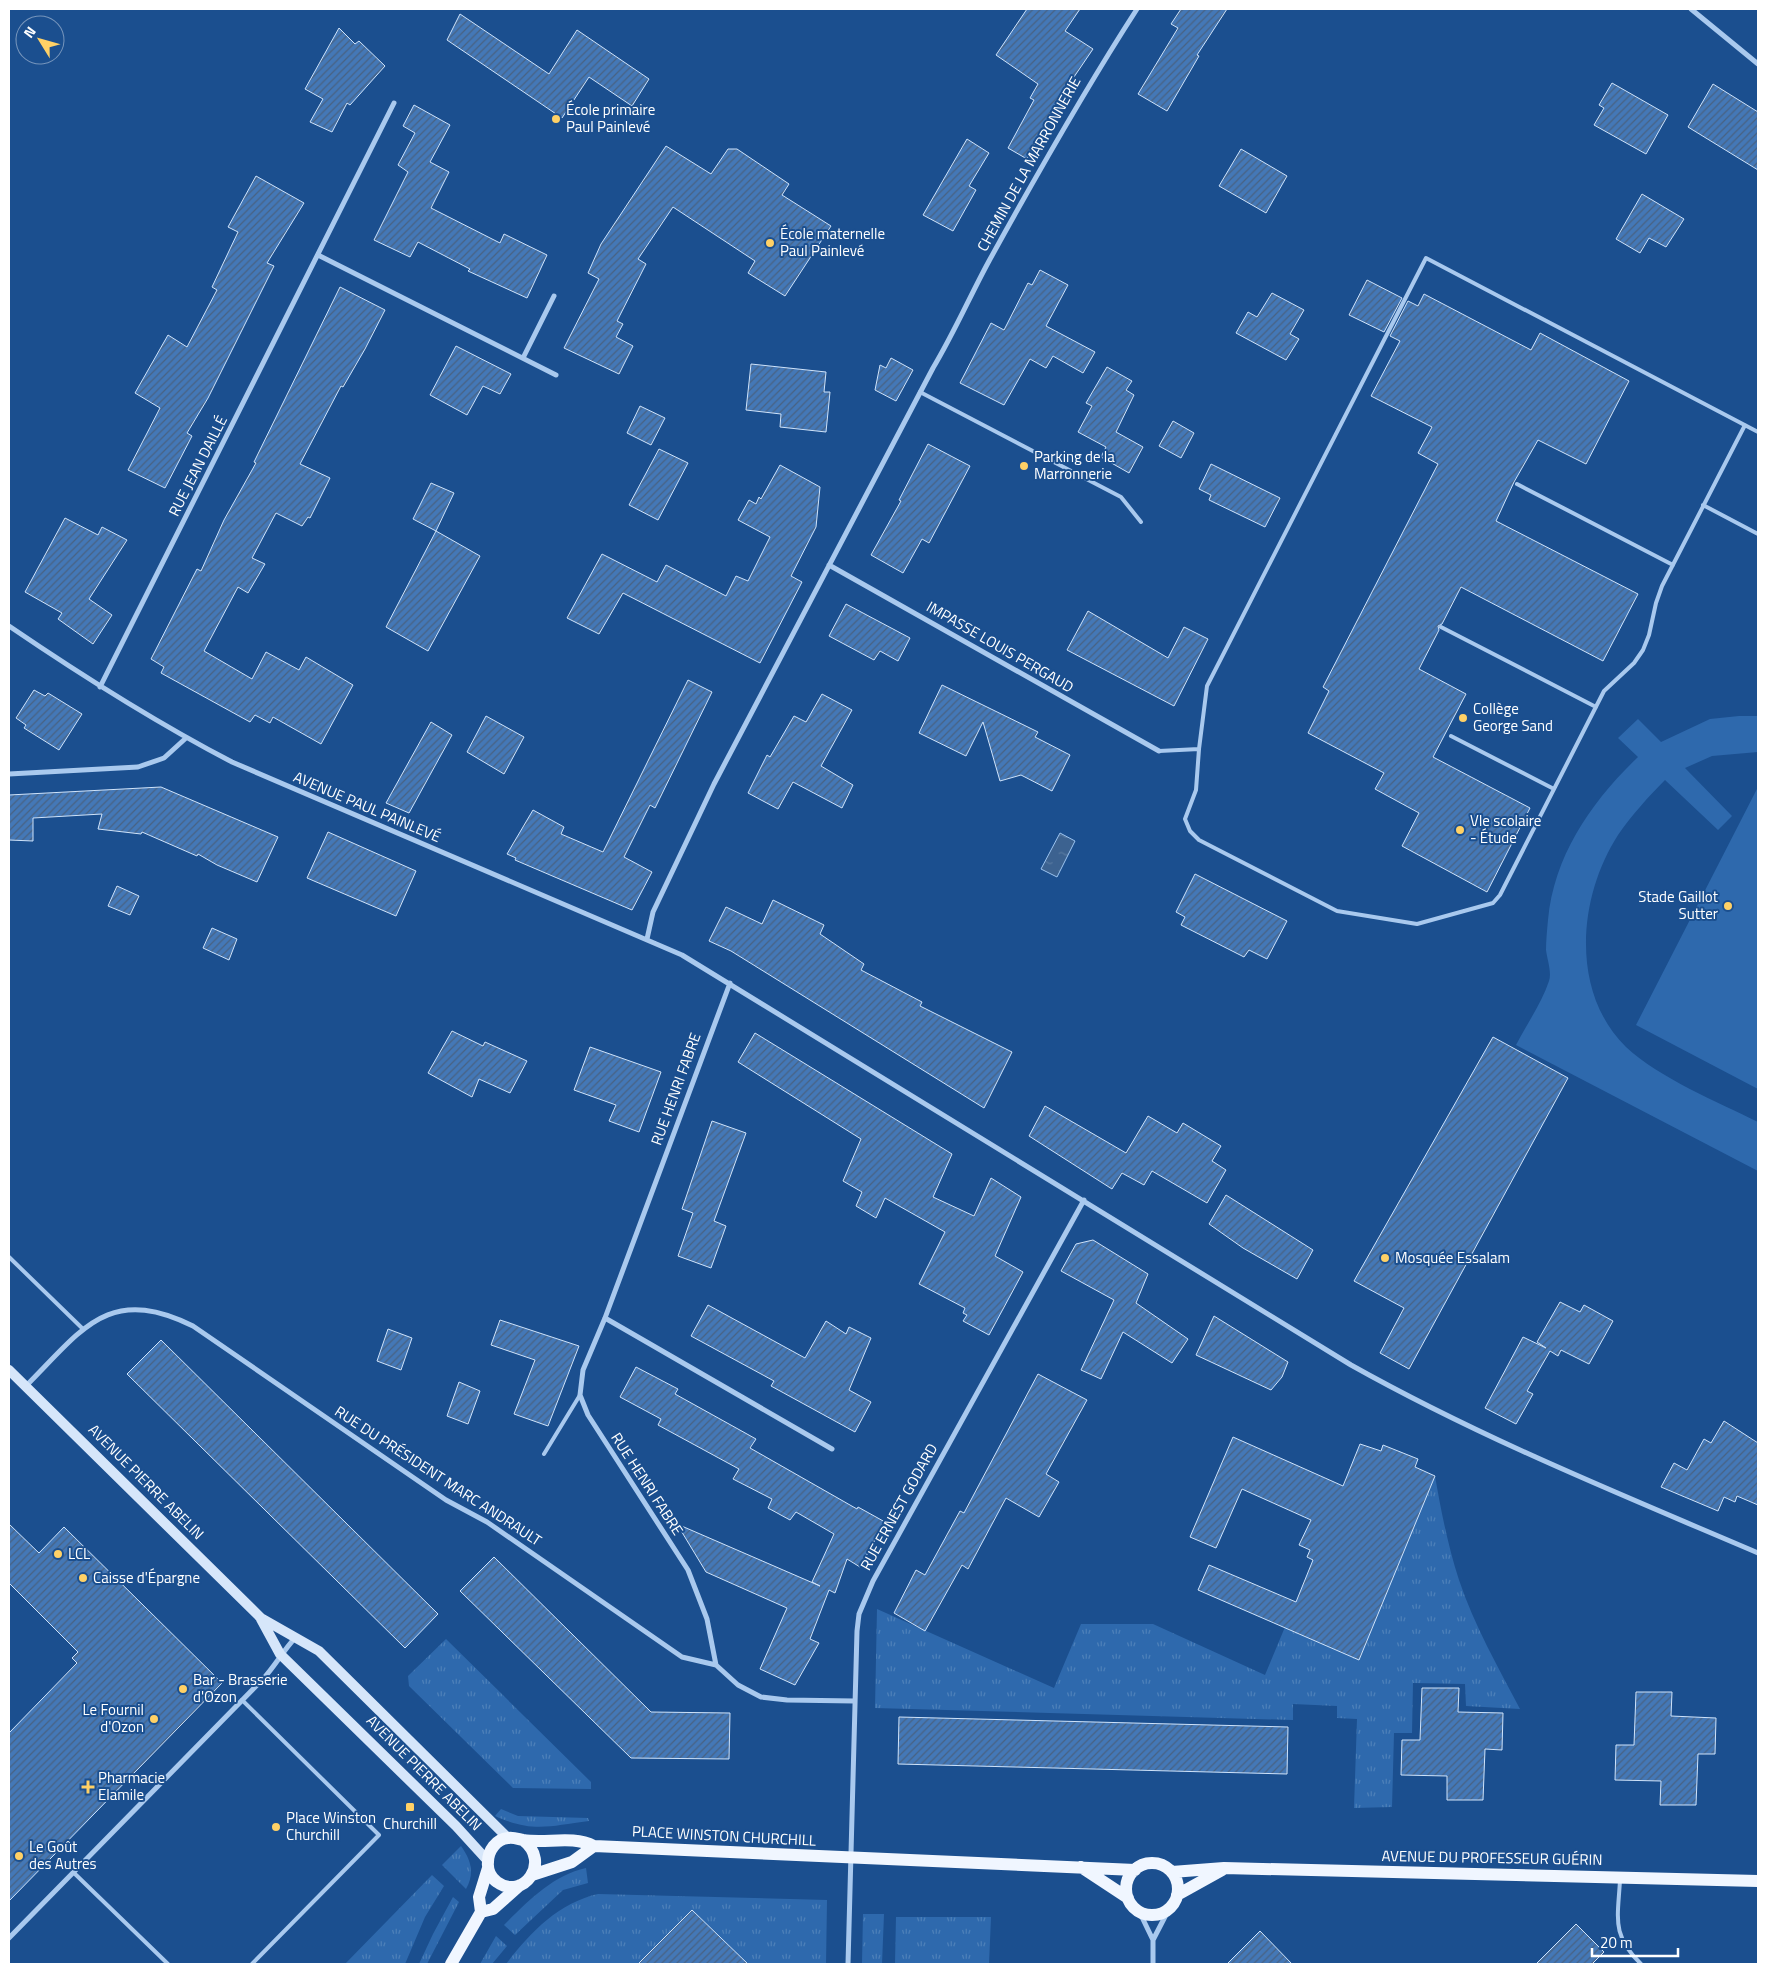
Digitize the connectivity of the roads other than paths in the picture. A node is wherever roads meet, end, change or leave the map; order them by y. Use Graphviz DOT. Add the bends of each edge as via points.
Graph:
graph roads {
  1 [pos="1137,9"];
  2 [pos="1691,9"];
  3 [pos="1758,64"];
  4 [pos="394,103"];
  5 [pos="318,255"];
  6 [pos="554,296"];
  7 [pos="523,358"];
  8 [pos="556,375"];
  9 [pos="920,392"];
  10 [pos="1745,426"];
  11 [pos="1758,432"];
  12 [pos="1517,484"];
  13 [pos="1703,506"];
  14 [pos="1141,522"];
  15 [pos="1758,534"];
  16 [pos="829,565"];
  17 [pos="1673,565"];
  18 [pos="9,626"];
  19 [pos="1441,627"];
  20 [pos="100,687"];
  21 [pos="1596,706"];
  22 [pos="1450,736"];
  23 [pos="186,738"];
  24 [pos="1198,749"];
  25 [pos="1159,751"];
  26 [pos="9,774"];
  27 [pos="1554,789"];
  28 [pos="647,939"];
  29 [pos="730,982"];
  30 [pos="1084,1200"];
  31 [pos="9,1257"];
  32 [pos="605,1318"];
  33 [pos="83,1329"];
  34 [pos="9,1370"];
  35 [pos="26,1386"];
  36 [pos="580,1395"];
  37 [pos="832,1449"];
  38 [pos="544,1454"];
  39 [pos="1758,1553"];
  40 [pos="261,1618"];
  41 [pos="295,1638"];
  42 [pos="280,1654"];
  43 [pos="716,1665"];
  44 [pos="242,1700"];
  45 [pos="854,1701"];
  46 [pos="508,1838"];
  47 [pos="523,1840"];
  48 [pos="594,1846"];
  49 [pos="852,1858"];
  50 [pos="488,1864"];
  51 [pos="1081,1867"];
  52 [pos="1224,1868"];
  53 [pos="1135,1870"];
  54 [pos="74,1872"];
  55 [pos="1172,1872"];
  56 [pos="532,1875"];
  57 [pos="1620,1878"];
  58 [pos="1758,1881"];
  59 [pos="520,1885"];
  60 [pos="1177,1895"];
  61 [pos="1128,1898"];
  62 [pos="1169,1909"];
  63 [pos="1139,1911"];
  64 [pos="481,1912"];
  65 [pos="9,1938"];
  66 [pos="1152,1940"];
  67 [pos="168,1964"];
  68 [pos="252,1964"];
  69 [pos="451,1964"];
  70 [pos="848,1964"];
  71 [pos="1152,1964"];
  72 [pos="1641,1964"];
  1 -- 9 [label="street, CHEMIN DE LA MARRONNERIE" via="1084,90"];
  2 -- 3 [label="street"];
  4 -- 5 [label="street, RUE JEAN DAILLÉ"];
  5 -- 7 [label="street"];
  5 -- 20 [label="street, RUE JEAN DAILLÉ"];
  6 -- 7 [label="street"];
  7 -- 8 [label="street"];
  9 -- 14 [label="lane" via="1122,497"];
  9 -- 16 [label="street, CHEMIN DE LA MARRONNERIE"];
  10 -- 11 [label="lane"];
  10 -- 13 [label="lane"];
  10 -- 24 [label="lane" via="1426,258 1207,686"];
  12 -- 17 [label="lane"];
  13 -- 15 [label="lane"];
  13 -- 17 [label="lane"];
  16 -- 25 [label="street, IMPASSE LOUIS PERGAUD"];
  16 -- 28 [label="street, CHEMIN DE LA MARRONNERIE" via="714,784 652,912"];
  17 -- 21 [label="lane" via="1656,603 1650,635 1643,650 1634,663 1612,682"];
  18 -- 20 [label="street, AVENUE PAUL PAINLEVÉ"];
  19 -- 21 [label="lane"];
  20 -- 23 [label="street, AVENUE PAUL PAINLEVÉ"];
  21 -- 27 [label="lane"];
  22 -- 27 [label="lane"];
  23 -- 26 [label="street" via="164,758 138,767"];
  23 -- 28 [label="street, AVENUE PAUL PAINLEVÉ" via="241,766"];
  24 -- 25 [label="lane"];
  24 -- 27 [label="lane" via="1196,790 1185,820 1199,840 1338,911 1416,924 1493,903"];
  28 -- 29 [label="street, AVENUE PAUL PAINLEVÉ"];
  29 -- 30 [label="street, AVENUE PAUL PAINLEVÉ"];
  29 -- 32 [label="street, RUE HENRI FABRE"];
  30 -- 39 [label="street, AVENUE PAUL PAINLEVÉ" via="1344,1361 1428,1408 1525,1454"];
  30 -- 45 [label="street, RUE ERNEST GODARD" via="866,1596 856,1631"];
  31 -- 33 [label="lane"];
  32 -- 36 [label="street, RUE HENRI FABRE" via="583,1370"];
  32 -- 37 [label="street"];
  33 -- 35 [label="street, RUE DU PRÉSIDENT MARC ANDRAULT"];
  33 -- 43 [label="street, RUE DU PRÉSIDENT MARC ANDRAULT" via="124,1309 146,1309 170,1315 193,1326 682,1657"];
  34 -- 35 [label="main road, AVENUE PIERRE ABELIN"];
  35 -- 40 [label="main road, AVENUE PIERRE ABELIN"];
  36 -- 38 [label="lane"];
  36 -- 43 [label="street, RUE HENRI FABRE" via="588,1415 688,1570 707,1619"];
  40 -- 41 [label="main road, AVENUE PIERRE ABELIN"];
  40 -- 42 [label="main road, AVENUE PIERRE ABELIN"];
  41 -- 42 [label="street"];
  41 -- 46 [label="main road, AVENUE PIERRE ABELIN" via="319,1651"];
  42 -- 44 [label="street" via="275,1666"];
  42 -- 50 [label="main road, AVENUE PIERRE ABELIN" via="456,1826"];
  43 -- 45 [label="street, RUE DU PRÉSIDENT MARC ANDRAULT" via="738,1685 761,1697"];
  44 -- 54 [label="street"];
  44 -- 68 [label="lane" via="379,1835"];
  45 -- 49 [label="street, RUE ERNEST GODARD"];
  46 -- 47 [label="main road, PLACE WINSTON CHURCHILL"];
  46 -- 50 [label="main road" via="494,1846"];
  47 -- 48 [label="main road, PLACE WINSTON CHURCHILL" via="586,1842"];
  47 -- 56 [label="main road" via="534,1852 536,1868"];
  48 -- 49 [label="main road, PLACE WINSTON CHURCHILL"];
  48 -- 56 [label="main road" via="572,1862"];
  49 -- 51 [label="main road, AVENUE DU PROFESSEUR GUÉRIN"];
  49 -- 70 [label="street, RUE ERNEST GODARD"];
  50 -- 59 [label="main road" via="497,1882 504,1886"];
  50 -- 64 [label="main road" via="480,1897"];
  51 -- 53 [label="main road, AVENUE DU PROFESSEUR GUÉRIN"];
  51 -- 61 [label="main road"];
  52 -- 55 [label="main road, AVENUE DU PROFESSEUR GUÉRIN"];
  52 -- 57 [label="main road, AVENUE DU PROFESSEUR GUÉRIN"];
  52 -- 60 [label="main road"];
  53 -- 55 [label="main road, AVENUE DU PROFESSEUR GUÉRIN" via="1150,1863 1165,1866"];
  53 -- 61 [label="main road" via="1126,1885"];
  54 -- 65 [label="street"];
  54 -- 67 [label="lane"];
  55 -- 60 [label="main road"];
  56 -- 59 [label="main road"];
  57 -- 58 [label="main road, AVENUE DU PROFESSEUR GUÉRIN"];
  57 -- 72 [label="lane" via="1618,1926 1622,1942"];
  59 -- 64 [label="main road" via="493,1908"];
  60 -- 62 [label="main road"];
  61 -- 63 [label="main road"];
  62 -- 63 [label="main road" via="1152,1915"];
  62 -- 66 [label="street"];
  63 -- 66 [label="street"];
  64 -- 69 [label="main road"];
  66 -- 71 [label="street"];
}
